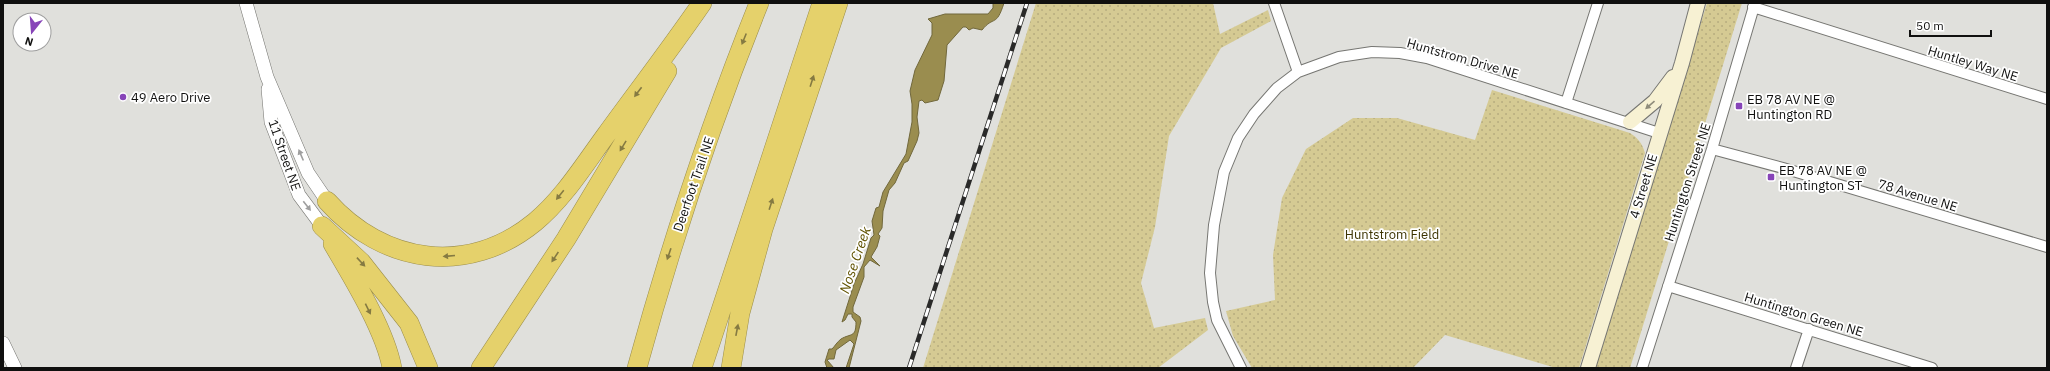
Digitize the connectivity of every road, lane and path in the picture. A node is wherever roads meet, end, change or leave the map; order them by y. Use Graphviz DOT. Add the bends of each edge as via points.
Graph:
graph roads {
  1 [pos="246,3"];
  2 [pos="703,3"];
  3 [pos="759,3"];
  4 [pos="822,3"];
  5 [pos="838,3"];
  6 [pos="1274,3"];
  7 [pos="1598,3"];
  8 [pos="1698,3"];
  9 [pos="1754,5"];
  10 [pos="1682,63"];
  11 [pos="1298,72"];
  12 [pos="267,77"];
  13 [pos="2047,100"];
  14 [pos="1566,103"];
  15 [pos="1630,122"];
  16 [pos="1659,132"];
  17 [pos="1712,149"];
  18 [pos="327,201"];
  19 [pos="322,226"];
  20 [pos="2047,247"];
  21 [pos="1668,286"];
  22 [pos="1809,329"];
  23 [pos="3,344"];
  24 [pos="15,368"];
  25 [pos="392,368"];
  26 [pos="428,368"];
  27 [pos="481,368"];
  28 [pos="636,368"];
  29 [pos="702,368"];
  30 [pos="731,368"];
  31 [pos="1242,368"];
  32 [pos="1588,368"];
  33 [pos="1642,368"];
  34 [pos="1796,368"];
  35 [pos="1932,368"];
  1 -- 12 [label="street, 11 Street NE"];
  2 -- 18 [label="highway, one-way" via="557,200 535,222 508,240 483,250 453,256 406,253 370,238 353,227"];
  2 -- 27 [label="highway, one-way" via="660,84 592,198"];
  3 -- 28 [label="highway, Deerfoot Trail NE, one-way" via="730,73 668,257"];
  4 -- 29 [label="highway"];
  30 -- 5 [label="highway, one-way" via="740,313 755,257"];
  6 -- 11 [label="street"];
  7 -- 14 [label="street"];
  8 -- 10 [label="main road, 4 Street NE"];
  9 -- 13 [label="street, Huntley Way NE"];
  9 -- 17 [label="street, Huntington Street NE"];
  10 -- 15 [label="main road, one-way" via="1655,101"];
  10 -- 16 [label="main road, 4 Street NE"];
  11 -- 14 [label="street, Huntstrom Drive NE" via="1339,57 1372,52 1400,53 1428,58"];
  11 -- 31 [label="street, Huntstrom Drive NE" via="1272,93 1238,138 1224,172 1215,218 1210,273 1212,302 1217,320"];
  18 -- 12 [label="street, 11 Street NE, one-way" via="308,173"];
  12 -- 19 [label="street, 11 Street NE, one-way" via="271,122 299,195"];
  14 -- 15 [label="street, Huntstrom Drive NE"];
  15 -- 16 [label="street, Huntstrom Drive NE"];
  16 -- 32 [label="main road, 4 Street NE"];
  17 -- 20 [label="street, 78 Avenue NE"];
  17 -- 21 [label="street, Huntington Street NE"];
  19 -- 25 [label="highway, one-way" via="353,278 379,330"];
  19 -- 26 [label="highway, one-way" via="361,262 409,323"];
  21 -- 22 [label="street, Huntington Green NE"];
  21 -- 33 [label="street, Huntington Street NE"];
  22 -- 34 [label="street"];
  22 -- 35 [label="street, Huntington Green NE"];
  23 -- 24 [label="street"];
}
